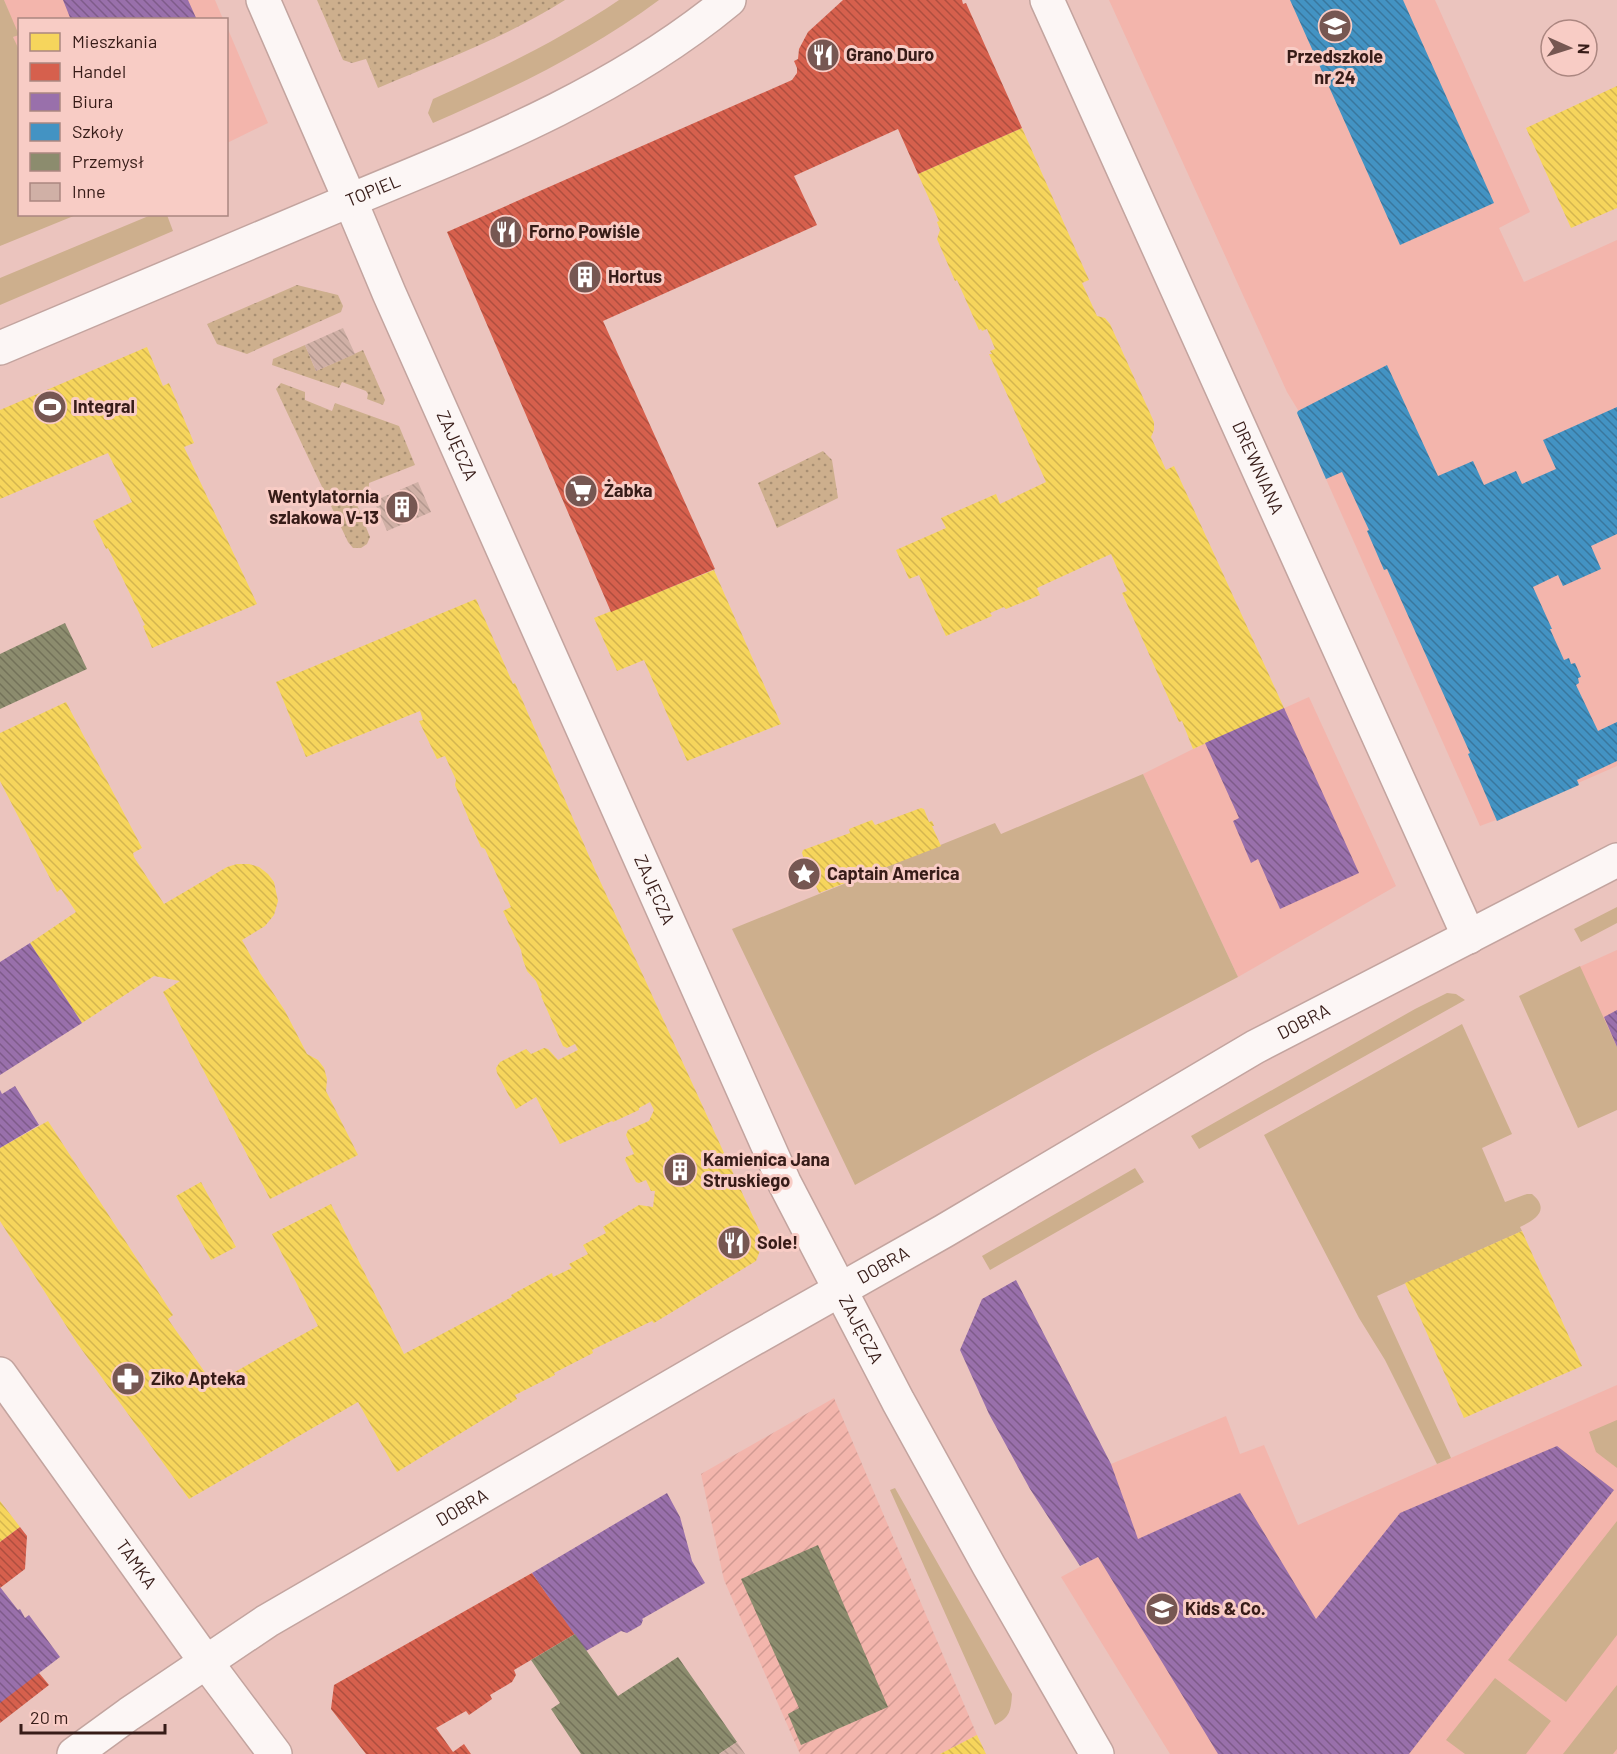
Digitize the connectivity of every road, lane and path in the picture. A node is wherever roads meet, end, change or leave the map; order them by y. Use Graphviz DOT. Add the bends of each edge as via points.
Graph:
graph roads {
  1 [pos="263,0"];
  2 [pos="729,0"];
  3 [pos="1047,0"];
  4 [pos="350,200"];
  5 [pos="0,348"];
  6 [pos="1617,860"];
  7 [pos="1469,937"];
  8 [pos="840,1290"];
  9 [pos="0,1374"];
  10 [pos="206,1662"];
  11 [pos="74,1754"];
  12 [pos="275,1754"];
  13 [pos="1097,1754"];
  1 -- 4 [label="street, ZAJĘCZA"];
  2 -- 4 [label="street, TOPIEL" via="669,44 575,101"];
  3 -- 7 [label="street, DREWNIANA"];
  4 -- 5 [label="street, TOPIEL"];
  4 -- 8 [label="street, ZAJĘCZA" via="783,1182"];
  6 -- 7 [label="street, DOBRA"];
  7 -- 8 [label="street, DOBRA" via="1255,1047"];
  8 -- 10 [label="street, DOBRA" via="267,1621"];
  8 -- 13 [label="street, ZAJĘCZA" via="988,1566"];
  9 -- 10 [label="street, TAMKA"];
  10 -- 11 [label="street, DOBRA"];
  10 -- 12 [label="street, TAMKA"];
}
